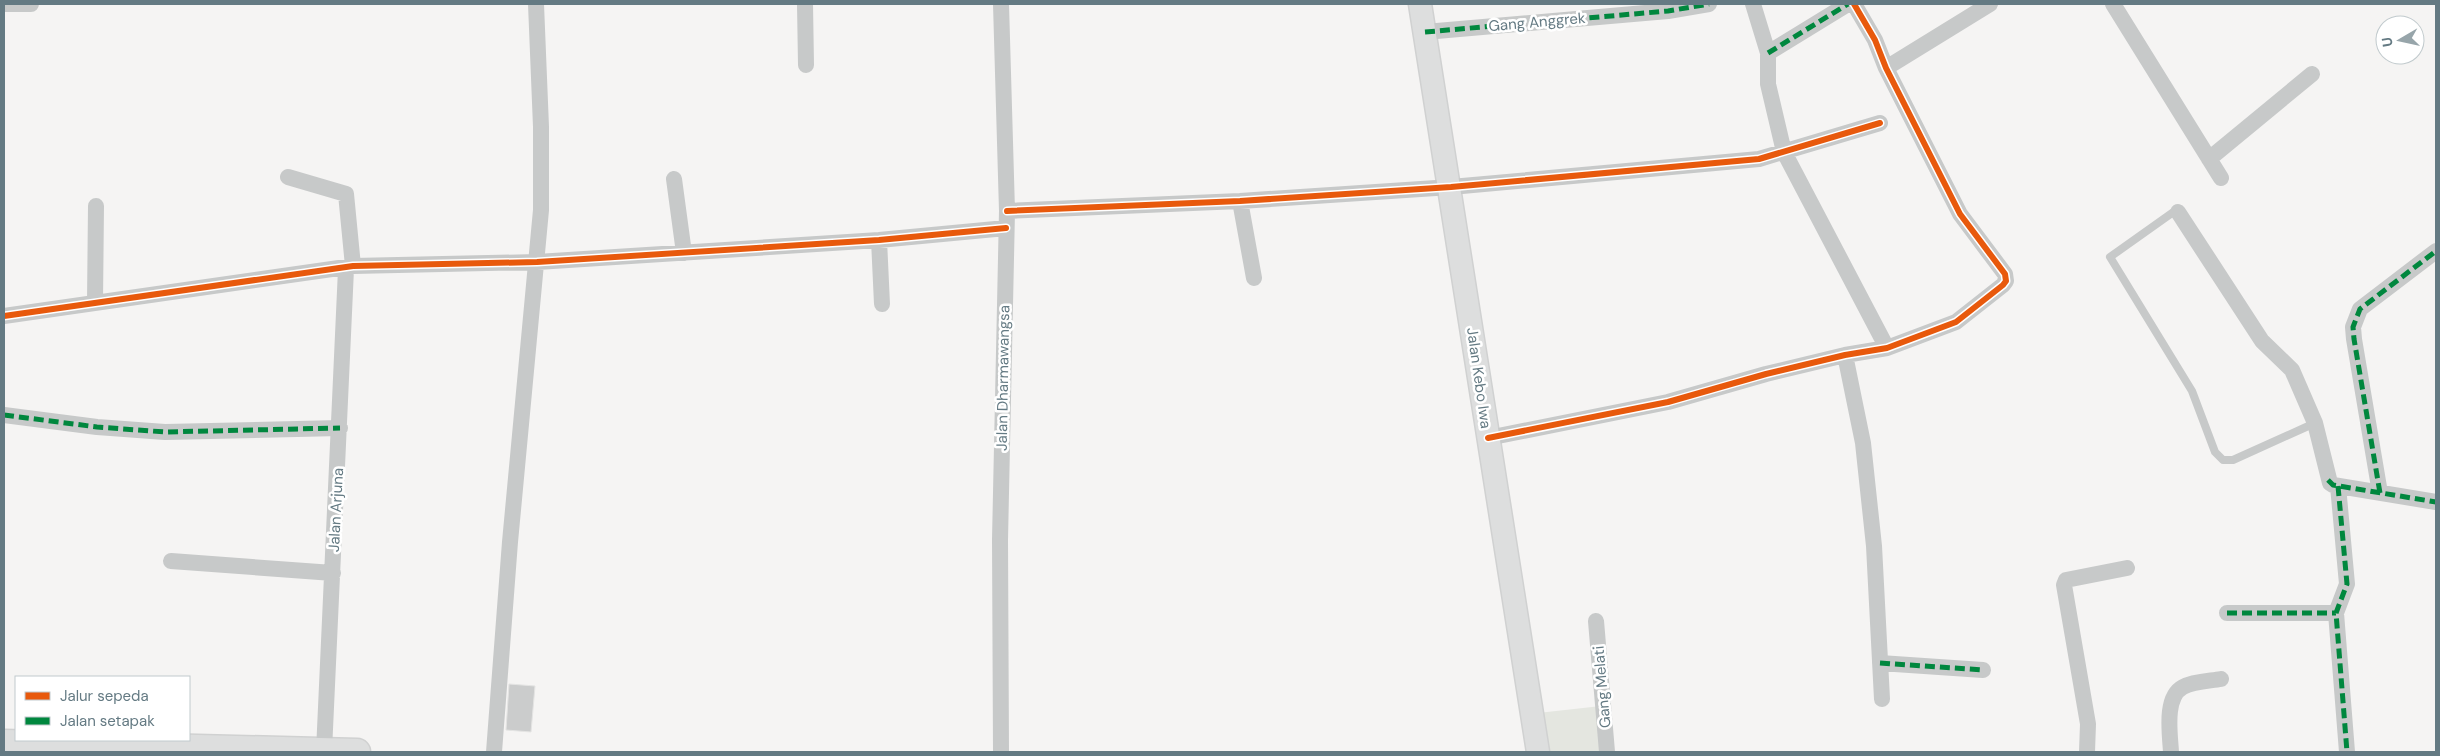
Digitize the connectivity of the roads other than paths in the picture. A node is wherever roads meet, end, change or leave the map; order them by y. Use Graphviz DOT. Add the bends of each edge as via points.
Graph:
graph roads {
  1 [pos="4,4"];
  2 [pos="31,4"];
  3 [pos="536,4"];
  4 [pos="805,4"];
  5 [pos="1001,4"];
  6 [pos="1420,4"];
  7 [pos="1709,4"];
  8 [pos="1753,4"];
  9 [pos="1848,4"];
  10 [pos="1854,4"];
  11 [pos="1990,4"];
  12 [pos="2113,4"];
  13 [pos="1425,32"];
  14 [pos="1768,53"];
  15 [pos="806,65"];
  16 [pos="1886,68"];
  17 [pos="2312,74"];
  18 [pos="1880,122"];
  19 [pos="1778,154"];
  20 [pos="2209,159"];
  21 [pos="288,177"];
  22 [pos="2221,178"];
  23 [pos="674,179"];
  24 [pos="1451,187"];
  25 [pos="1240,201"];
  26 [pos="96,206"];
  27 [pos="1007,211"];
  28 [pos="2178,212"];
  29 [pos="1006,228"];
  30 [pos="879,240"];
  31 [pos="2436,251"];
  32 [pos="684,253"];
  33 [pos="537,262"];
  34 [pos="350,268"];
  35 [pos="1254,278"];
  36 [pos="95,302"];
  37 [pos="882,304"];
  38 [pos="4,316"];
  39 [pos="1887,348"];
  40 [pos="1844,355"];
  41 [pos="4,415"];
  42 [pos="2315,423"];
  43 [pos="340,428"];
  44 [pos="1488,438"];
  45 [pos="2338,486"];
  46 [pos="2380,493"];
  47 [pos="2436,502"];
  48 [pos="171,561"];
  49 [pos="2127,568"];
  50 [pos="332,573"];
  51 [pos="2227,613"];
  52 [pos="2336,614"];
  53 [pos="1596,622"];
  54 [pos="1880,664"];
  55 [pos="1983,670"];
  56 [pos="2221,678"];
  57 [pos="1882,699"];
  58 [pos="4,744"];
  59 [pos="52,748"];
  60 [pos="332,752"];
  61 [pos="357,752"];
  62 [pos="494,752"];
  63 [pos="1001,752"];
  64 [pos="1538,752"];
  65 [pos="1607,752"];
  66 [pos="2087,752"];
  67 [pos="2171,752"];
  68 [pos="2347,752"];
  1 -- 2 [label="street"];
  3 -- 33 [label="street" via="541,146"];
  4 -- 15 [label="street"];
  5 -- 27 [label="street, Jalan Dharmawangsa"];
  6 -- 13 [label="main road, Jalan Kebo Iwa"];
  7 -- 13 [label="street, Gang Anggrek"];
  8 -- 14 [label="street"];
  9 -- 14 [label="street"];
  10 -- 16 [label="street"];
  11 -- 16 [label="street"];
  12 -- 20 [label="street"];
  13 -- 24 [label="main road, Jalan Kebo Iwa"];
  14 -- 19 [label="street" via="1768,84"];
  16 -- 39 [label="street" via="1960,214 2005,274 2006,282 1956,322"];
  17 -- 20 [label="street"];
  18 -- 19 [label="street"];
  19 -- 24 [label="street"];
  19 -- 39 [label="street"];
  20 -- 22 [label="street"];
  21 -- 34 [label="street, Jalan Arjuna" via="346,194"];
  23 -- 32 [label="street"];
  24 -- 25 [label="street"];
  24 -- 44 [label="main road, Jalan Kebo Iwa"];
  25 -- 27 [label="street"];
  25 -- 35 [label="street"];
  26 -- 36 [label="street"];
  27 -- 29 [label="street, Jalan Dharmawangsa"];
  28 -- 42 [label="street" via="2262,341 2292,370"];
  28 -- 42 [label="lane" via="2110,257 2192,391 2215,452 2223,460 2232,460"];
  29 -- 30 [label="street"];
  29 -- 63 [label="street, Jalan Dharmawangsa" via="1000,540"];
  30 -- 32 [label="street"];
  30 -- 37 [label="street"];
  31 -- 46 [label="street" via="2360,308 2356,315 2354,339"];
  32 -- 33 [label="street"];
  33 -- 34 [label="street"];
  33 -- 62 [label="street"];
  34 -- 36 [label="street"];
  34 -- 43 [label="street, Jalan Arjuna"];
  36 -- 38 [label="street"];
  39 -- 40 [label="street"];
  40 -- 44 [label="street" via="1668,402"];
  40 -- 54 [label="street" via="1863,443 1874,546"];
  41 -- 43 [label="street" via="165,432"];
  42 -- 45 [label="street" via="2328,480"];
  43 -- 50 [label="street, Jalan Arjuna"];
  44 -- 64 [label="main road, Jalan Kebo Iwa"];
  45 -- 46 [label="street"];
  45 -- 52 [label="street" via="2347,584"];
  46 -- 47 [label="street"];
  48 -- 50 [label="street"];
  49 -- 66 [label="street" via="2069,579 2064,585 2088,724"];
  50 -- 60 [label="street, Jalan Arjuna"];
  51 -- 52 [label="street"];
  52 -- 68 [label="street"];
  53 -- 65 [label="street, Gang Melati"];
  54 -- 55 [label="street"];
  54 -- 57 [label="street"];
  56 -- 67 [label="street" via="2185,686 2177,691 2170,710"];
  58 -- 59 [label="highway"];
  59 -- 60 [label="highway"];
  60 -- 61 [label="highway"];
}
